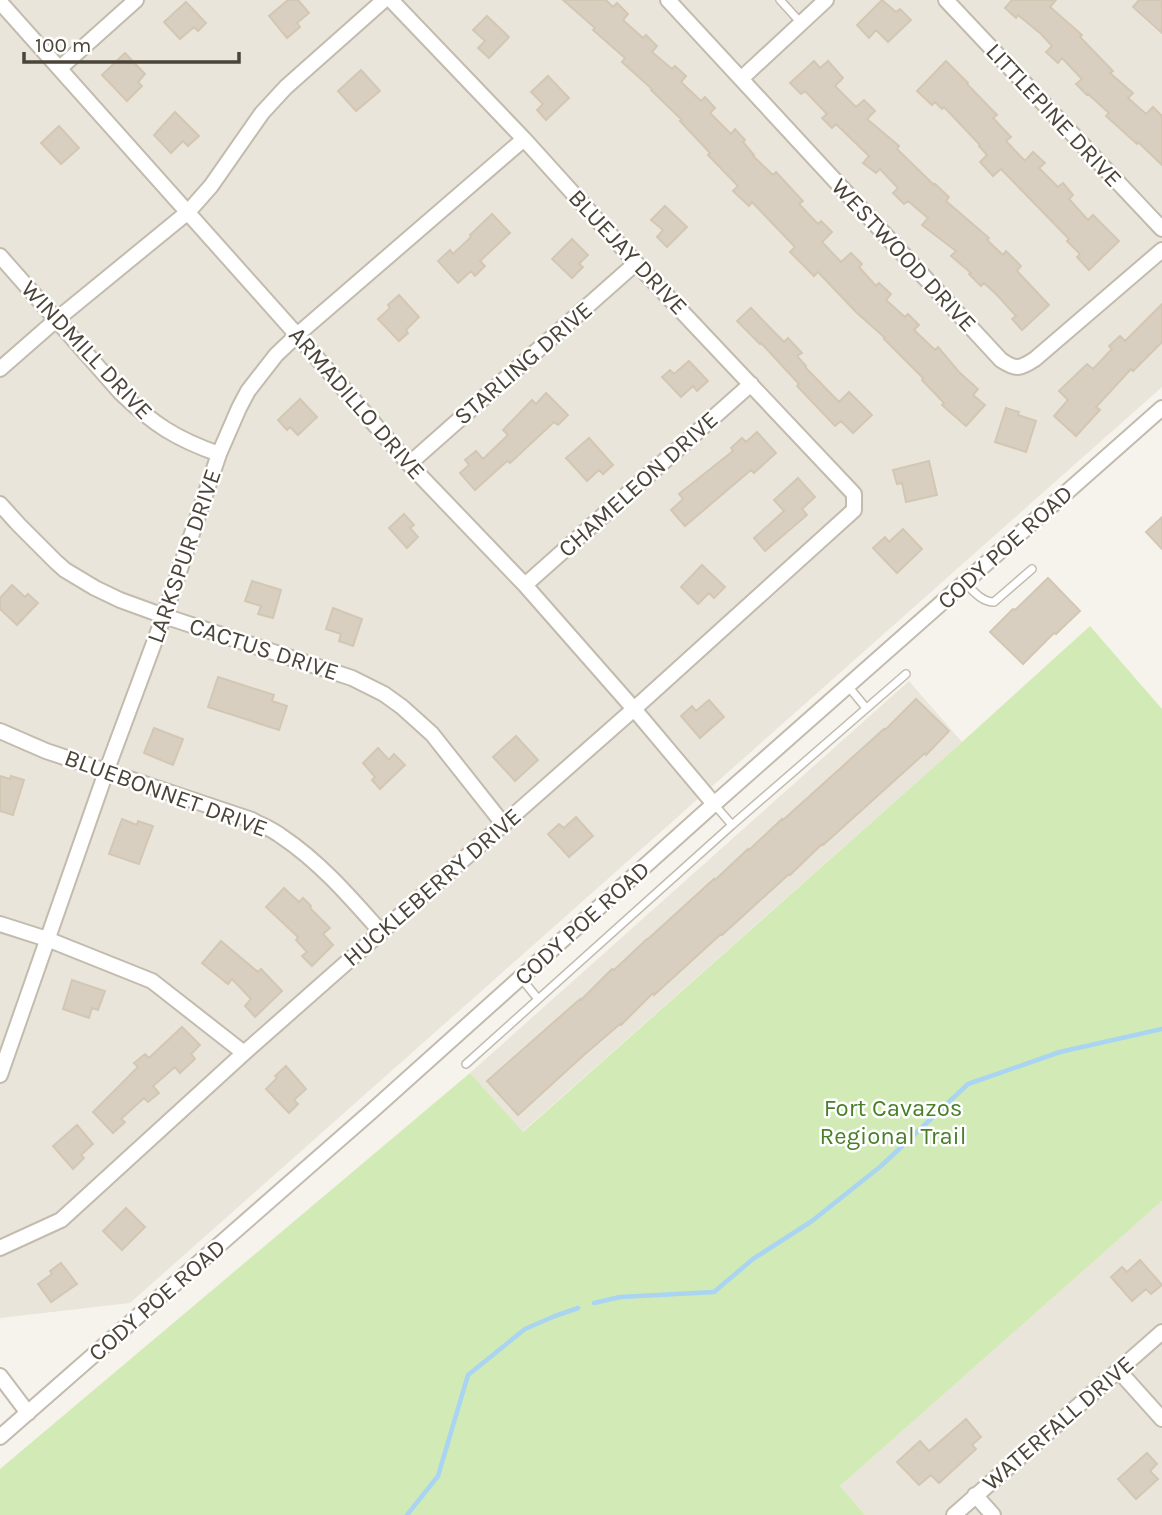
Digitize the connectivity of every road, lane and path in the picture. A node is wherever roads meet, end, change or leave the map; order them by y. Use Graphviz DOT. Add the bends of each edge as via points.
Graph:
graph roads {
  1 [pos="136,0"];
  2 [pos="384,0"];
  3 [pos="391,0"];
  4 [pos="668,0"];
  5 [pos="780,0"];
  6 [pos="826,0"];
  7 [pos="946,0"];
  8 [pos="0,2"];
  9 [pos="801,23"];
  10 [pos="60,68"];
  11 [pos="742,78"];
  12 [pos="524,139"];
  13 [pos="188,212"];
  14 [pos="1162,229"];
  15 [pos="1162,250"];
  16 [pos="0,256"];
  17 [pos="636,263"];
  18 [pos="56,320"];
  19 [pos="297,335"];
  20 [pos="0,369"];
  21 [pos="751,384"];
  22 [pos="1162,408"];
  23 [pos="219,454"];
  24 [pos="409,464"];
  25 [pos="0,504"];
  26 [pos="854,510"];
  27 [pos="1032,569"];
  28 [pos="965,583"];
  29 [pos="525,585"];
  30 [pos="164,616"];
  31 [pos="906,674"];
  32 [pos="848,686"];
  33 [pos="866,708"];
  34 [pos="634,709"];
  35 [pos="0,731"];
  36 [pos="106,772"];
  37 [pos="715,804"];
  38 [pos="504,825"];
  39 [pos="733,825"];
  40 [pos="0,925"];
  41 [pos="381,932"];
  42 [pos="47,939"];
  43 [pos="521,978"];
  44 [pos="538,999"];
  45 [pos="244,1053"];
  46 [pos="466,1064"];
  47 [pos="0,1075"];
  48 [pos="0,1248"];
  49 [pos="1162,1332"];
  50 [pos="1118,1370"];
  51 [pos="0,1376"];
  52 [pos="28,1413"];
  53 [pos="1162,1419"];
  54 [pos="0,1437"];
  55 [pos="975,1495"];
  56 [pos="954,1515"];
  57 [pos="993,1515"];
  1 -- 10 [label="street"];
  2 -- 13 [label="street" via="286,87"];
  3 -- 12 [label="street, BLUEJAY DRIVE"];
  4 -- 11 [label="street, WESTWOOD DRIVE"];
  5 -- 9 [label="lane"];
  6 -- 9 [label="street"];
  7 -- 14 [label="street, LITTLEPINE DRIVE"];
  8 -- 10 [label="street, ARMADILLO DRIVE"];
  9 -- 11 [label="street"];
  10 -- 13 [label="street, ARMADILLO DRIVE"];
  11 -- 15 [label="street, WESTWOOD DRIVE" via="1010,366 1017,368 1035,359"];
  12 -- 17 [label="street, BLUEJAY DRIVE"];
  12 -- 19 [label="street, LARKSPUR DRIVE"];
  13 -- 18 [label="street"];
  13 -- 19 [label="street, ARMADILLO DRIVE"];
  16 -- 18 [label="street, WINDMILL DRIVE"];
  17 -- 21 [label="street, BLUEJAY DRIVE"];
  17 -- 24 [label="street, STARLING DRIVE"];
  18 -- 20 [label="street"];
  18 -- 23 [label="street, WINDMILL DRIVE" via="147,417 181,439"];
  19 -- 23 [label="street, LARKSPUR DRIVE" via="248,391"];
  19 -- 24 [label="street, ARMADILLO DRIVE"];
  21 -- 26 [label="street, BLUEJAY DRIVE" via="854,494"];
  21 -- 29 [label="street, CHAMELEON DRIVE"];
  22 -- 28 [label="street, CODY POE ROAD"];
  23 -- 30 [label="street, LARKSPUR DRIVE"];
  24 -- 29 [label="street, ARMADILLO DRIVE"];
  25 -- 30 [label="street, CACTUS DRIVE" via="65,570 120,600"];
  26 -- 34 [label="street, HUCKLEBERRY DRIVE"];
  27 -- 28 [label="lane" via="994,602"];
  28 -- 32 [label="street, CODY POE ROAD"];
  29 -- 34 [label="street, ARMADILLO DRIVE"];
  30 -- 36 [label="street, LARKSPUR DRIVE"];
  30 -- 38 [label="street, CACTUS DRIVE" via="352,678 384,694 432,734"];
  31 -- 33 [label="lane"];
  32 -- 33 [label="lane"];
  32 -- 37 [label="street, CODY POE ROAD"];
  33 -- 39 [label="lane"];
  34 -- 37 [label="street, ARMADILLO DRIVE"];
  34 -- 38 [label="street, HUCKLEBERRY DRIVE"];
  35 -- 36 [label="street, BLUEBONNET DRIVE"];
  36 -- 41 [label="street, BLUEBONNET DRIVE" via="252,820 280,834 339,885"];
  36 -- 42 [label="street, LARKSPUR DRIVE"];
  37 -- 39 [label="lane"];
  37 -- 43 [label="street, CODY POE ROAD"];
  38 -- 41 [label="street, HUCKLEBERRY DRIVE"];
  39 -- 44 [label="lane"];
  40 -- 42 [label="street"];
  41 -- 45 [label="street, HUCKLEBERRY DRIVE"];
  42 -- 45 [label="street" via="152,981"];
  42 -- 47 [label="street, LARKSPUR DRIVE"];
  43 -- 44 [label="lane"];
  43 -- 52 [label="street, CODY POE ROAD"];
  44 -- 46 [label="lane"];
  45 -- 48 [label="street, HUCKLEBERRY DRIVE" via="61,1220"];
  49 -- 50 [label="street, WATERFALL DRIVE"];
  50 -- 53 [label="street"];
  50 -- 55 [label="street, WATERFALL DRIVE"];
  51 -- 52 [label="street"];
  52 -- 54 [label="street, CODY POE ROAD"];
  55 -- 56 [label="street, WATERFALL DRIVE"];
  55 -- 57 [label="street"];
}
